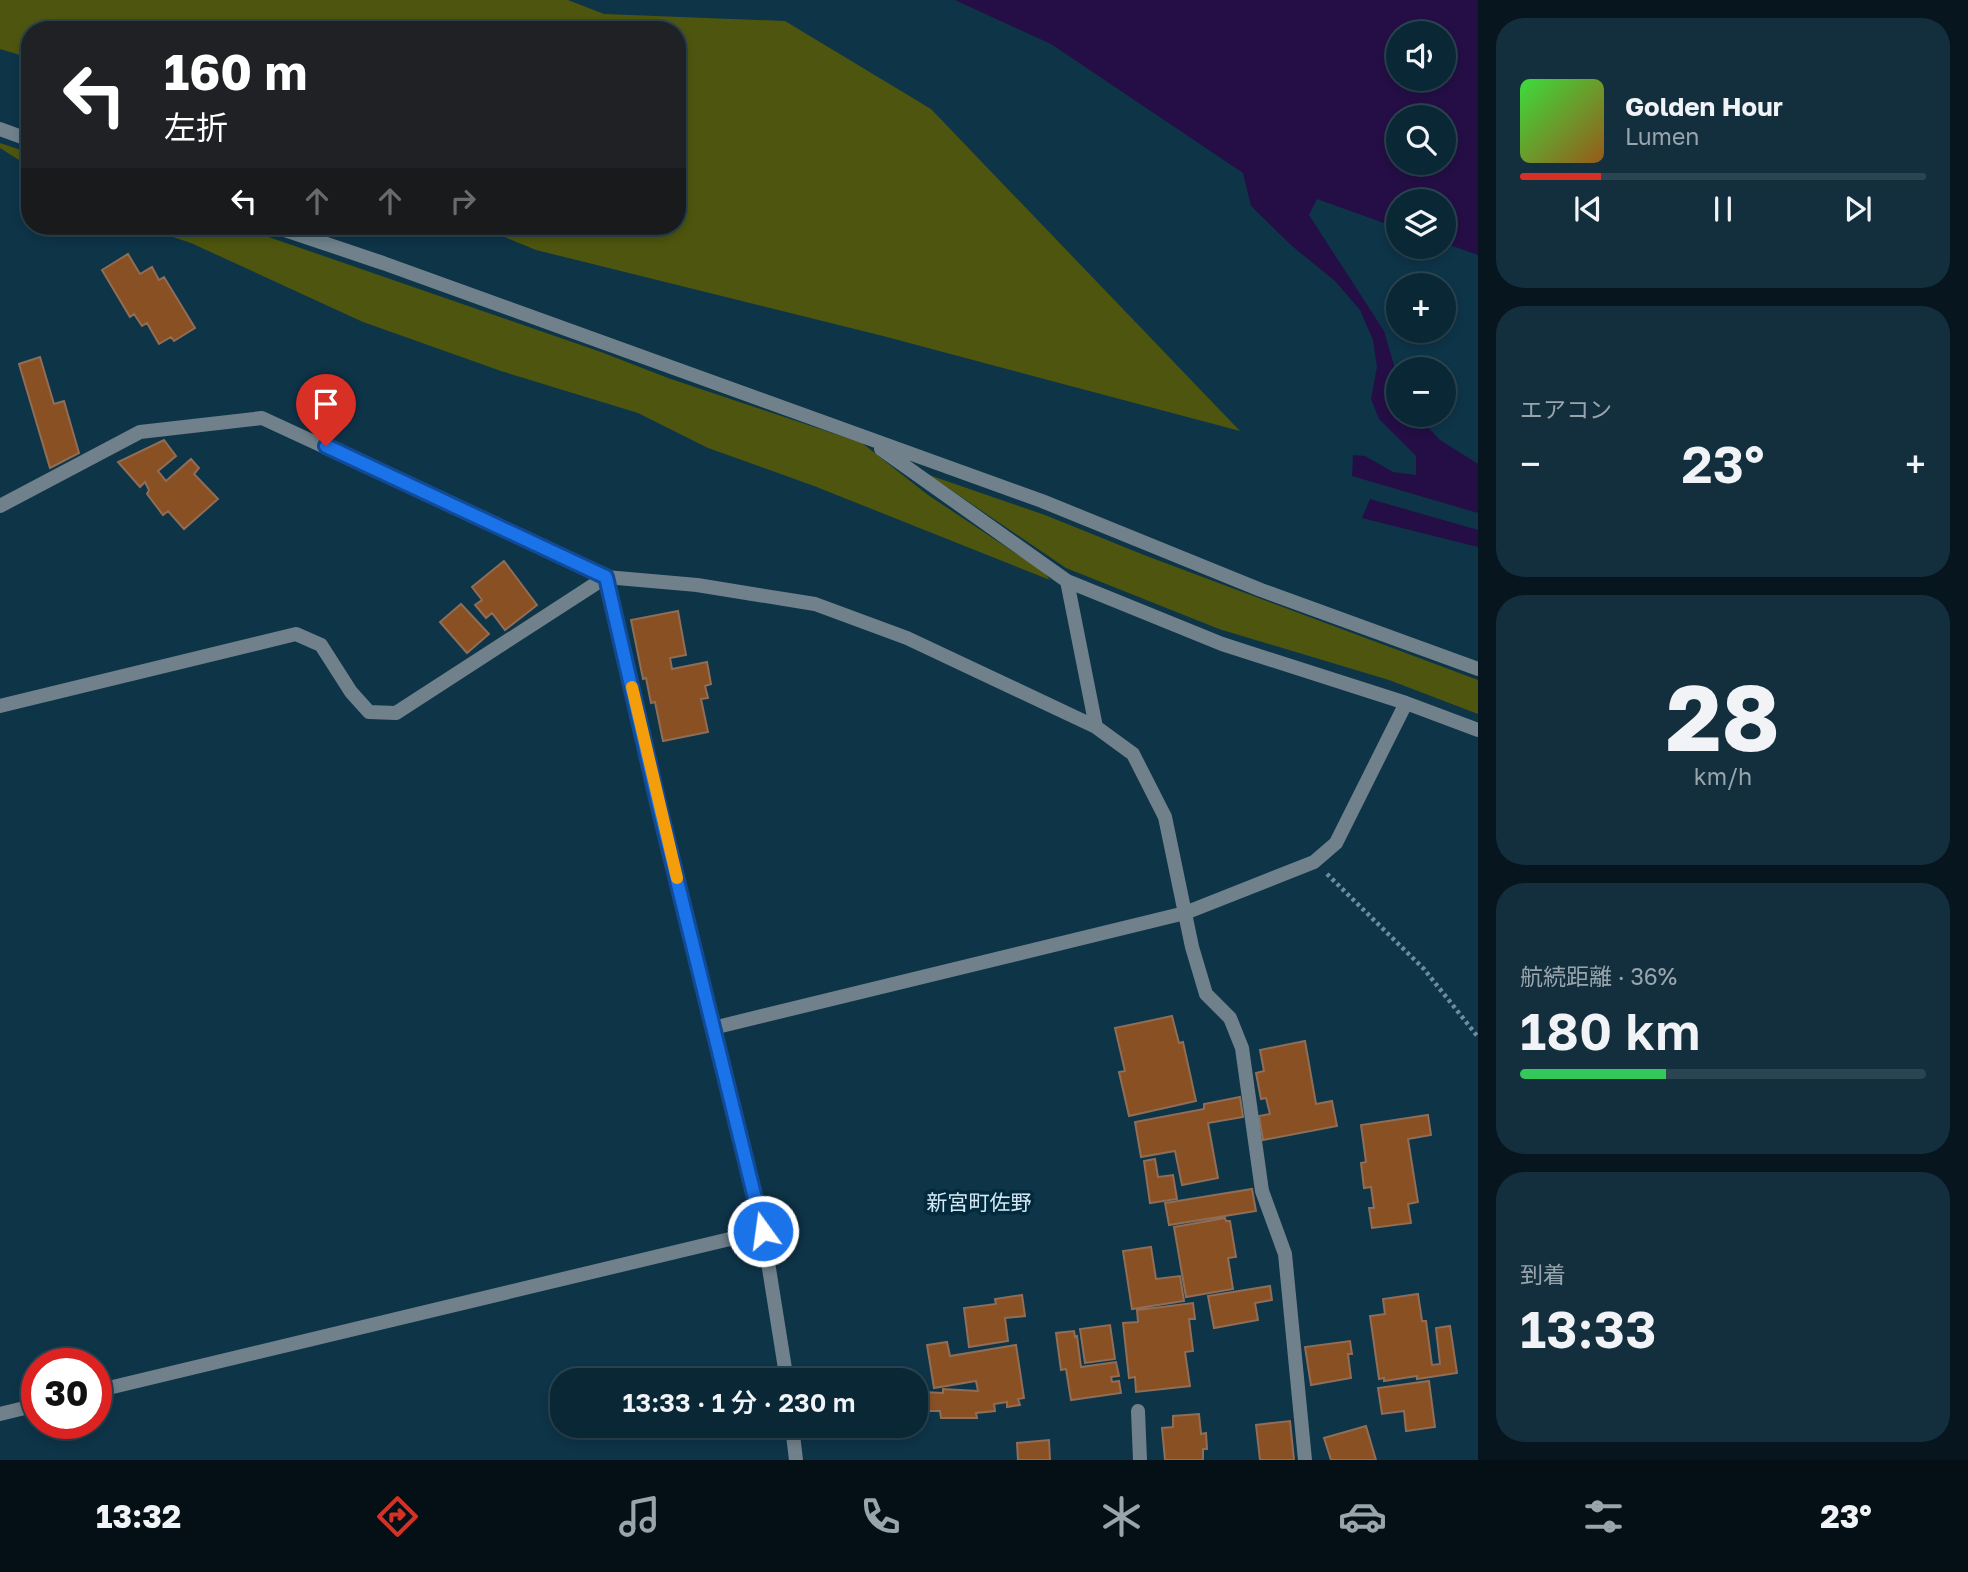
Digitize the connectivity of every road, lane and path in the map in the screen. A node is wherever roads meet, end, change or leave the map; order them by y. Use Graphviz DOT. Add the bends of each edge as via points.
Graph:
graph roads {
  1 [pos="0,129"];
  2 [pos="21,137"];
  3 [pos="300,235"];
  4 [pos="866,438"];
  5 [pos="0,506"];
  6 [pos="606,577"];
  7 [pos="1067,581"];
  8 [pos="1478,669"];
  9 [pos="1406,703"];
  10 [pos="0,706"];
  11 [pos="1096,727"];
  12 [pos="1478,730"];
  13 [pos="1314,862"];
  14 [pos="1185,913"];
  15 [pos="713,1028"];
  16 [pos="1478,1037"];
  17 [pos="763,1231"];
  18 [pos="785,1368"];
  19 [pos="112,1387"];
  20 [pos="21,1409"];
  21 [pos="1138,1411"];
  22 [pos="0,1414"];
  23 [pos="793,1438"];
  24 [pos="796,1460"];
  25 [pos="1140,1460"];
  26 [pos="1305,1460"];
  1 -- 2 [label="street"];
  3 -- 4 [label="street"];
  4 -- 7 [label="street"];
  4 -- 8 [label="street" via="1042,500 1261,590"];
  5 -- 6 [label="street" via="141,432 262,418"];
  6 -- 10 [label="street" via="396,713 369,712 321,645 296,634"];
  6 -- 11 [label="street" via="815,604 907,638"];
  6 -- 15 [label="street"];
  7 -- 9 [label="street" via="1222,644"];
  7 -- 11 [label="street"];
  9 -- 12 [label="street"];
  9 -- 13 [label="street" via="1336,843"];
  11 -- 14 [label="street" via="1133,754 1165,817"];
  13 -- 14 [label="street"];
  13 -- 16 [label="path" via="1424,969"];
  14 -- 15 [label="street"];
  14 -- 26 [label="street" via="1206,995 1230,1018 1242,1048 1262,1191 1285,1254"];
  15 -- 17 [label="street"];
  17 -- 18 [label="street"];
  17 -- 19 [label="street"];
  20 -- 22 [label="street"];
  21 -- 25 [label="street"];
  23 -- 24 [label="street"];
}
